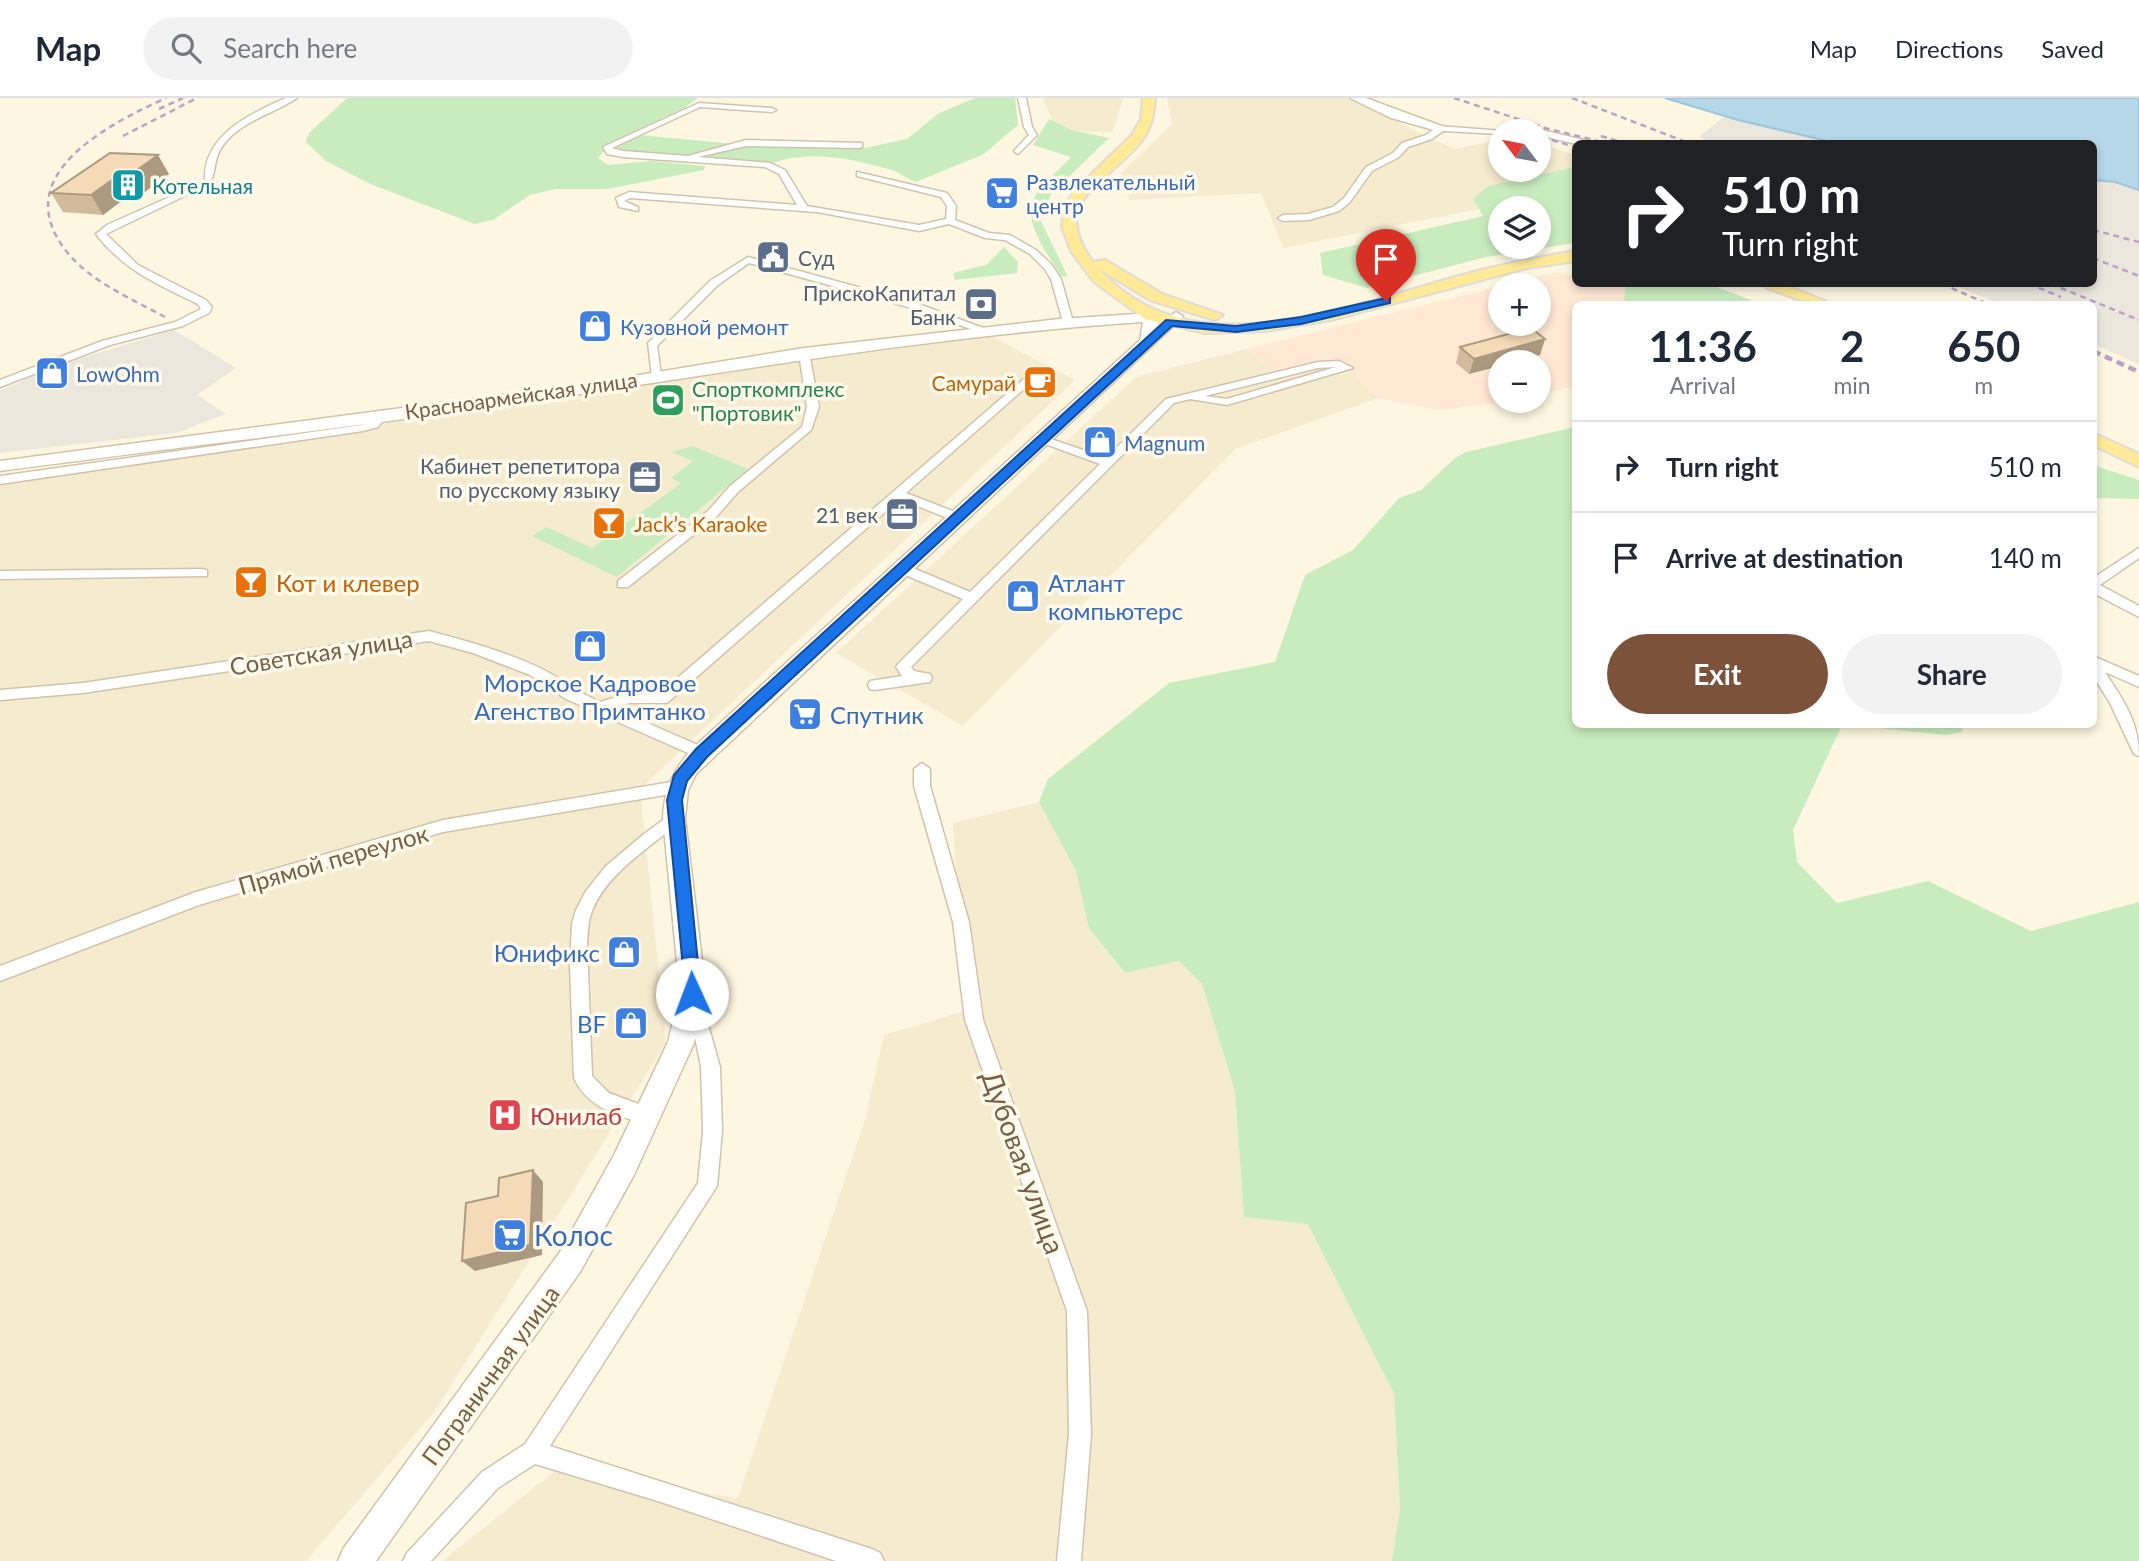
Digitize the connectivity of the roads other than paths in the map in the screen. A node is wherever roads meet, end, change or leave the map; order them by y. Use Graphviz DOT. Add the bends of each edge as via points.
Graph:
graph roads {
  1 [pos="293,98"];
  2 [pos="1022,98"];
  3 [pos="1149,98"];
  4 [pos="1356,98"];
  5 [pos="772,110"];
  6 [pos="1441,128"];
  7 [pos="1488,131"];
  8 [pos="1551,135"];
  9 [pos="1572,140"];
  10 [pos="859,145"];
  11 [pos="1018,151"];
  12 [pos="686,158"];
  13 [pos="860,174"];
  14 [pos="208,179"];
  15 [pos="197,188"];
  16 [pos="804,208"];
  17 [pos="635,209"];
  18 [pos="1283,218"];
  19 [pos="950,222"];
  20 [pos="1069,228"];
  21 [pos="1572,256"];
  22 [pos="1778,287"];
  23 [pos="1816,301"];
  24 [pos="1133,308"];
  25 [pos="1152,311"];
  26 [pos="1172,314"];
  27 [pos="1076,321"];
  28 [pos="989,332"];
  29 [pos="1140,350"];
  30 [pos="804,354"];
  31 [pos="1037,373"];
  32 [pos="656,375"];
  33 [pos="0,384"];
  34 [pos="1186,397"];
  35 [pos="382,414"];
  36 [pos="1044,440"];
  37 [pos="2097,440"];
  38 [pos="2139,461"];
  39 [pos="1107,463"];
  40 [pos="0,466"];
  41 [pos="0,481"];
  42 [pos="898,494"];
  43 [pos="959,518"];
  44 [pos="2139,552"];
  45 [pos="903,569"];
  46 [pos="202,573"];
  47 [pos="0,575"];
  48 [pos="2097,582"];
  49 [pos="623,584"];
  50 [pos="2097,587"];
  51 [pos="972,598"];
  52 [pos="2139,612"];
  53 [pos="2097,665"];
  54 [pos="2097,669"];
  55 [pos="2139,682"];
  56 [pos="875,685"];
  57 [pos="0,695"];
  58 [pos="600,708"];
  59 [pos="2139,750"];
  60 [pos="702,753"];
  61 [pos="922,769"];
  62 [pos="677,788"];
  63 [pos="674,818"];
  64 [pos="0,974"];
  65 [pos="689,1018"];
  66 [pos="647,1116"];
  67 [pos="533,1452"];
  68 [pos="355,1561"];
  69 [pos="415,1561"];
  70 [pos="872,1561"];
  71 [pos="1069,1561"];
  1 -- 14 [label="street" via="256,115 225,139 215,150"];
  2 -- 11 [label="street" via="1033,135"];
  3 -- 20 [label="main road" via="1143,130 1130,148 1079,193 1072,204"];
  4 -- 6 [label="main road"];
  5 -- 12 [label="street" via="699,105 607,147 623,154"];
  6 -- 7 [label="street"];
  6 -- 18 [label="street" via="1369,169 1336,209"];
  8 -- 9 [label="street"];
  10 -- 12 [label="street" via="746,143"];
  12 -- 16 [label="street" via="767,165 782,172"];
  13 -- 19 [label="street" via="944,195 953,212"];
  15 -- 33 [label="street" via="101,234 116,255 148,277 202,302 205,311 179,324 106,343"];
  16 -- 17 [label="street" via="629,195 619,200"];
  16 -- 19 [label="street" via="919,228"];
  19 -- 27 [label="street" via="988,236 1007,237 1033,252 1056,279"];
  20 -- 24 [label="main road" via="1094,274"];
  20 -- 26 [label="main road" via="1084,248"];
  21 -- 26 [label="main road" via="1508,267 1331,315 1236,329"];
  22 -- 23 [label="main road"];
  24 -- 25 [label="main road"];
  24 -- 27 [label="main road, Красноармейская улица"];
  25 -- 26 [label="main road"];
  25 -- 27 [label="main road, Красноармейская улица"];
  25 -- 29 [label="main road, Пограничная улица"];
  26 -- 29 [label="main road, Пограничная улица"];
  27 -- 28 [label="main road, Красноармейская улица"];
  28 -- 30 [label="main road, Красноармейская улица"];
  28 -- 32 [label="street" via="912,305 748,260 714,283 652,345"];
  29 -- 36 [label="main road, Пограничная улица"];
  30 -- 32 [label="main road, Красноармейская улица"];
  30 -- 49 [label="street" via="813,407 807,428 734,489 712,514"];
  31 -- 42 [label="street"];
  32 -- 35 [label="main road, Красноармейская улица" via="584,389"];
  34 -- 34 [label="street" via="1318,365 1348,368 1227,402"];
  34 -- 39 [label="street" via="1170,401"];
  35 -- 40 [label="main road, Красноармейская улица"];
  35 -- 41 [label="street" via="374,425 363,428"];
  36 -- 39 [label="street"];
  36 -- 43 [label="main road, Пограничная улица"];
  37 -- 38 [label="main road"];
  39 -- 51 [label="street"];
  42 -- 43 [label="street"];
  42 -- 58 [label="street" via="662,699 635,696"];
  43 -- 45 [label="main road, Пограничная улица"];
  44 -- 48 [label="street"];
  45 -- 51 [label="street"];
  45 -- 60 [label="main road, Пограничная улица"];
  46 -- 47 [label="street"];
  50 -- 52 [label="street"];
  51 -- 56 [label="street" via="903,667 909,675 925,678"];
  53 -- 55 [label="street"];
  54 -- 59 [label="street" via="2118,702"];
  57 -- 58 [label="street, Советская улица" via="83,688 429,636 525,667"];
  58 -- 60 [label="street, Советская улица"];
  60 -- 62 [label="main road, Пограничная улица"];
  61 -- 71 [label="street, Дубовая улица" via="922,786 961,922 974,1020 1077,1311 1080,1434"];
  62 -- 63 [label="main road, Пограничная улица"];
  62 -- 64 [label="street, Прямой переулок" via="443,827 196,899"];
  63 -- 65 [label="main road, Пограничная улица" via="692,965"];
  63 -- 66 [label="street" via="595,892 579,926 583,1078 603,1102"];
  65 -- 66 [label="main road, Пограничная улица"];
  65 -- 67 [label="street" via="702,1031 707,1049 713,1151 707,1186"];
  66 -- 68 [label="main road, Пограничная улица" via="548,1296"];
  67 -- 69 [label="street" via="490,1480"];
  67 -- 70 [label="street" via="628,1478"];
}
